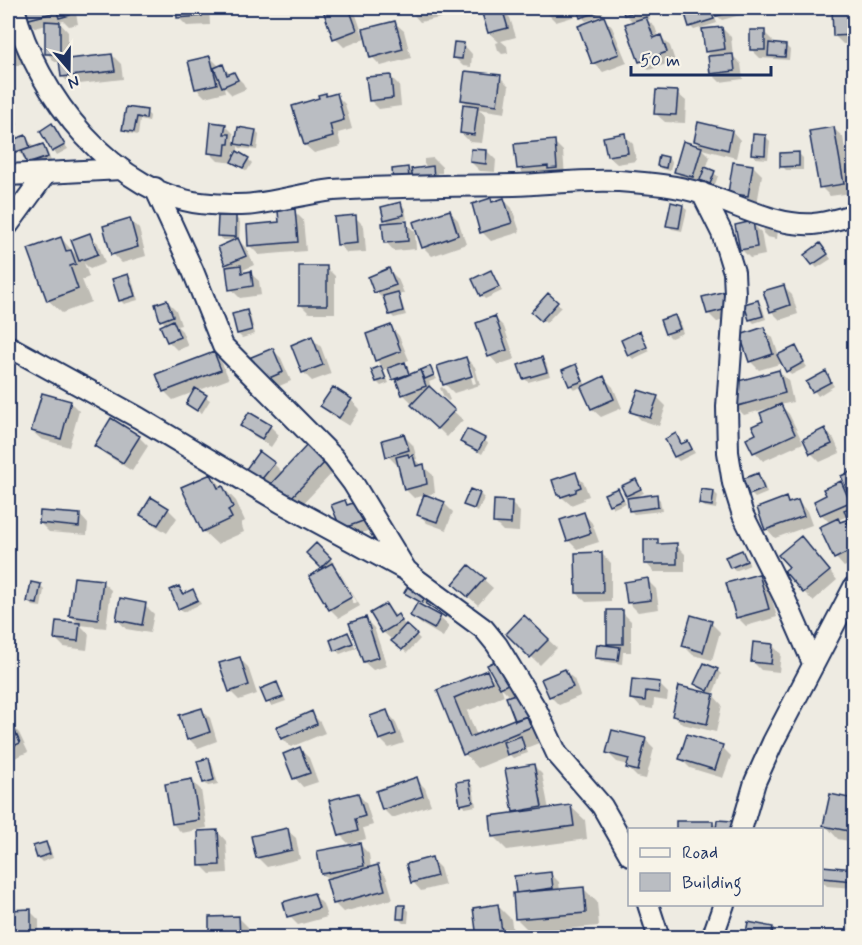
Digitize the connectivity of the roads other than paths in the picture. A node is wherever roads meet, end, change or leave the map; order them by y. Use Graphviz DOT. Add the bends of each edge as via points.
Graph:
graph roads {
  1 [pos="14,8"];
  2 [pos="121,169"];
  3 [pos="46,173"];
  4 [pos="8,176"];
  5 [pos="155,188"];
  6 [pos="702,193"];
  7 [pos="855,215"];
  8 [pos="8,225"];
  9 [pos="8,346"];
  10 [pos="406,570"];
  11 [pos="855,587"];
  12 [pos="813,663"];
  13 [pos="742,828"];
  14 [pos="628,852"];
  15 [pos="649,906"];
  16 [pos="723,906"];
  17 [pos="659,938"];
  18 [pos="712,938"];
  1 -- 2 [label="street" via="25,41 75,128"];
  2 -- 3 [label="street"];
  2 -- 5 [label="street"];
  3 -- 4 [label="street"];
  3 -- 8 [label="street"];
  5 -- 6 [label="street" via="174,197 208,204 251,204 331,191 573,180 619,181"];
  5 -- 10 [label="street" via="194,271 223,346 334,458"];
  6 -- 7 [label="street" via="789,223 814,224"];
  6 -- 12 [label="street" via="722,233 734,272 727,407 733,483 743,515"];
  9 -- 10 [label="street"];
  10 -- 14 [label="street" via="484,629 497,645 537,711 557,754 602,806"];
  11 -- 12 [label="street"];
  12 -- 13 [label="street" via="759,772"];
  15 -- 17 [label="street"];
  16 -- 18 [label="street"];
}
